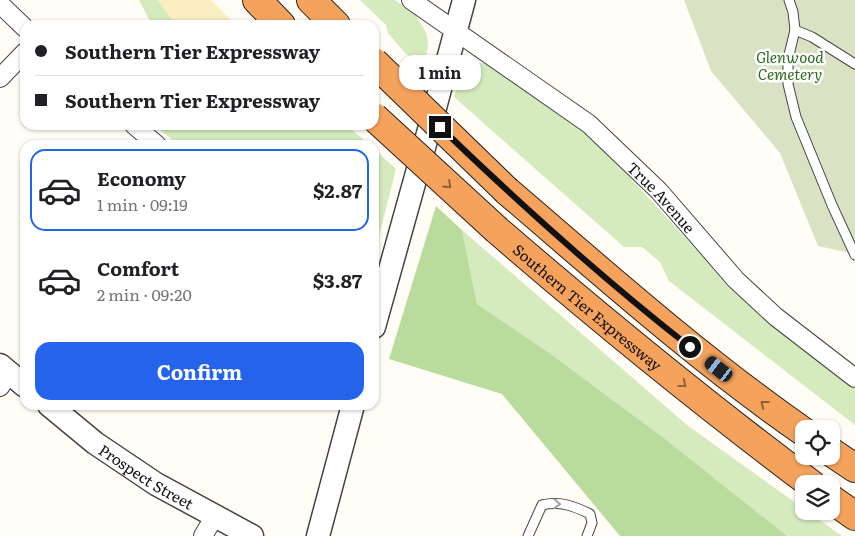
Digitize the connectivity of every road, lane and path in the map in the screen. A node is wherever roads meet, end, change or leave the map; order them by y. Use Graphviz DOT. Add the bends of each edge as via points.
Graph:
graph roads {
  1 [pos="256,0"];
  2 [pos="311,0"];
  3 [pos="411,0"];
  4 [pos="464,0"];
  5 [pos="789,0"];
  6 [pos="0,4"];
  7 [pos="276,20"];
  8 [pos="331,20"];
  9 [pos="20,23"];
  10 [pos="795,30"];
  11 [pos="456,32"];
  12 [pos="20,57"];
  13 [pos="855,64"];
  14 [pos="379,67"];
  15 [pos="0,78"];
  16 [pos="379,122"];
  17 [pos="140,130"];
  18 [pos="151,140"];
  19 [pos="855,255"];
  20 [pos="379,293"];
  21 [pos="855,378"];
  22 [pos="54,410"];
  23 [pos="352,410"];
  24 [pos="795,426"];
  25 [pos="840,458"];
  26 [pos="855,468"];
  27 [pos="799,475"];
  28 [pos="840,505"];
  29 [pos="215,516"];
  30 [pos="855,516"];
  31 [pos="203,536"];
  32 [pos="252,536"];
  33 [pos="318,536"];
  34 [pos="528,536"];
  35 [pos="587,536"];
  1 -- 7 [label="highway"];
  2 -- 8 [label="highway"];
  3 -- 11 [label="street, True Avenue"];
  4 -- 11 [label="street"];
  5 -- 10 [label="lane"];
  6 -- 9 [label="street"];
  10 -- 13 [label="lane"];
  10 -- 19 [label="lane" via="788,59 788,84 796,117"];
  11 -- 20 [label="street"];
  11 -- 21 [label="street, True Avenue" via="589,124 659,191 736,280 776,317"];
  12 -- 15 [label="street"];
  24 -- 14 [label="highway, one-way, bridge" via="662,325 507,191"];
  16 -- 27 [label="highway, Southern Tier Expressway, one-way, bridge" via="594,314"];
  17 -- 18 [label="street"];
  22 -- 29 [label="street, Prospect Street" via="95,443 156,484"];
  23 -- 33 [label="street"];
  25 -- 26 [label="highway"];
  28 -- 30 [label="highway"];
  29 -- 31 [label="street"];
  29 -- 32 [label="street, Prospect Street"];
  34 -- 35 [label="lane, one-way" via="542,505 555,502 590,514 592,523"];
}
